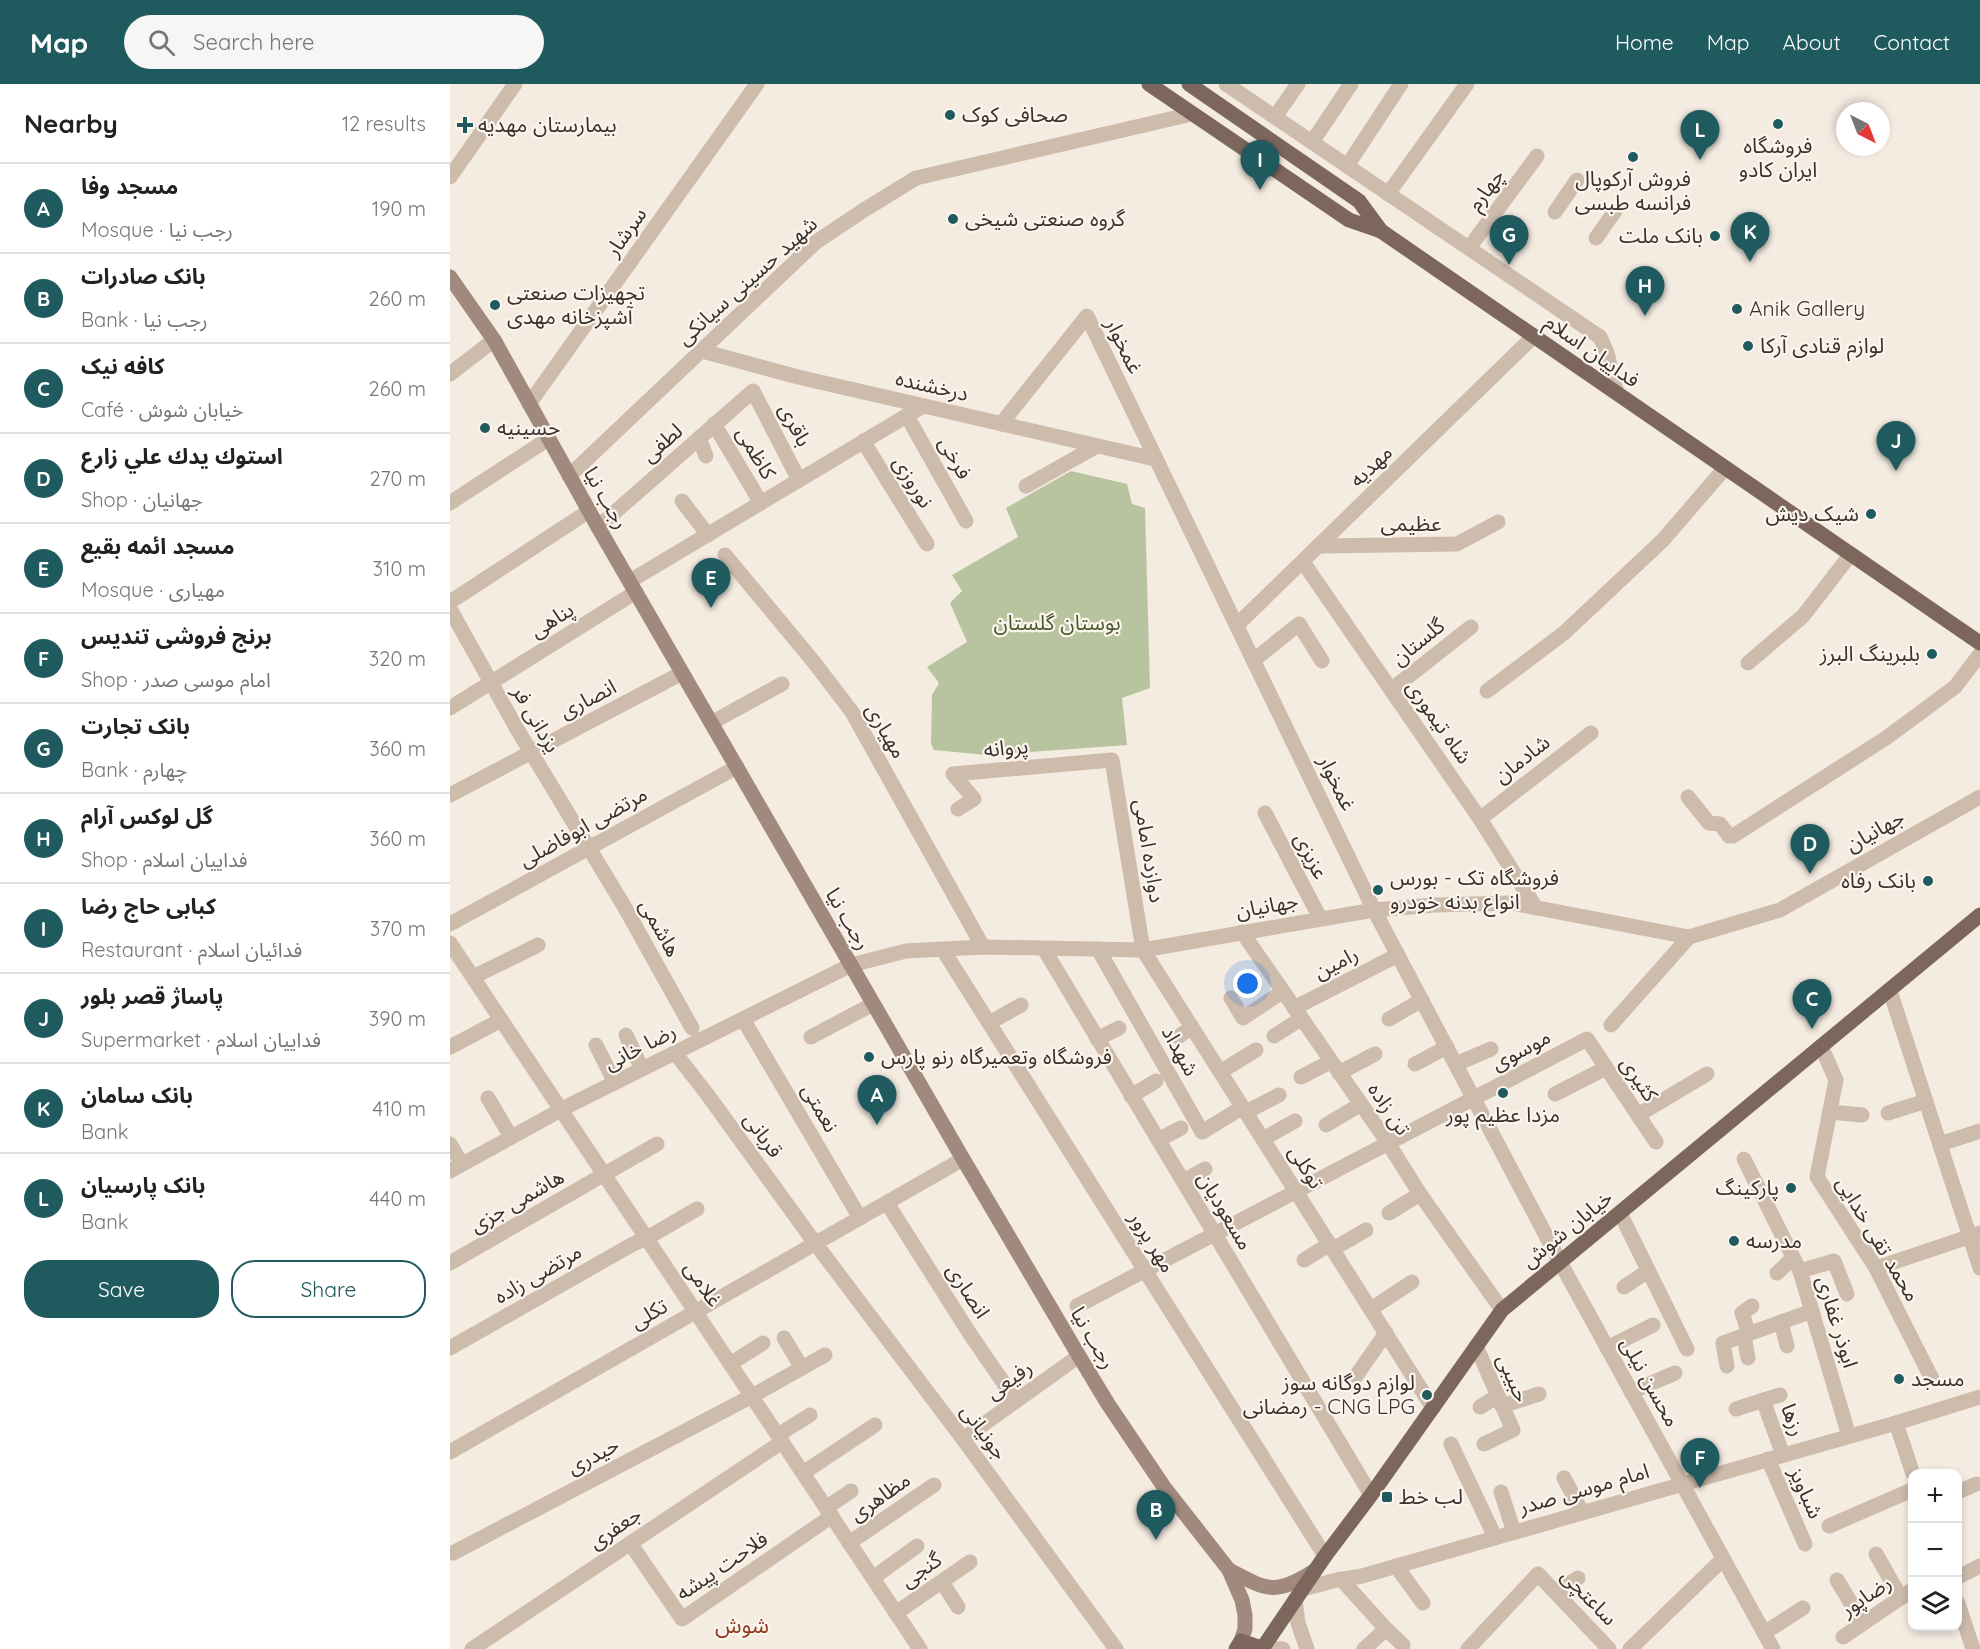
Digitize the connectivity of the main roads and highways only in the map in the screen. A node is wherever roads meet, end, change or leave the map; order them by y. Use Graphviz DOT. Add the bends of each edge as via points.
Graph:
graph roads {
  1 [pos="1149,84"];
  2 [pos="1189,84"];
  3 [pos="1381,231"];
  4 [pos="450,277"];
  5 [pos="1980,643"];
  6 [pos="1980,915"];
  7 [pos="1228,1570"];
  8 [pos="1314,1571"];
  9 [pos="1239,1645"];
  10 [pos="1262,1648"];
  1 -- 3 [label="main road" via="1349,220"];
  2 -- 3 [label="main road, فداییان اسلام" via="1359,201"];
  3 -- 5 [label="main road, فداییان اسلام"];
  4 -- 7 [label="main road, رجب نیا" via="494,340 589,512 1079,1356 1164,1487"];
  6 -- 8 [label="main road, خیابان شوش" via="1502,1310"];
  7 -- 8 [label="main road, رجب نیا" via="1269,1588 1299,1581"];
  7 -- 9 [label="main road, رجب نیا" via="1245,1615"];
  8 -- 10 [label="main road, خیابان شوش"];
  9 -- 10 [label="main road"];
}
